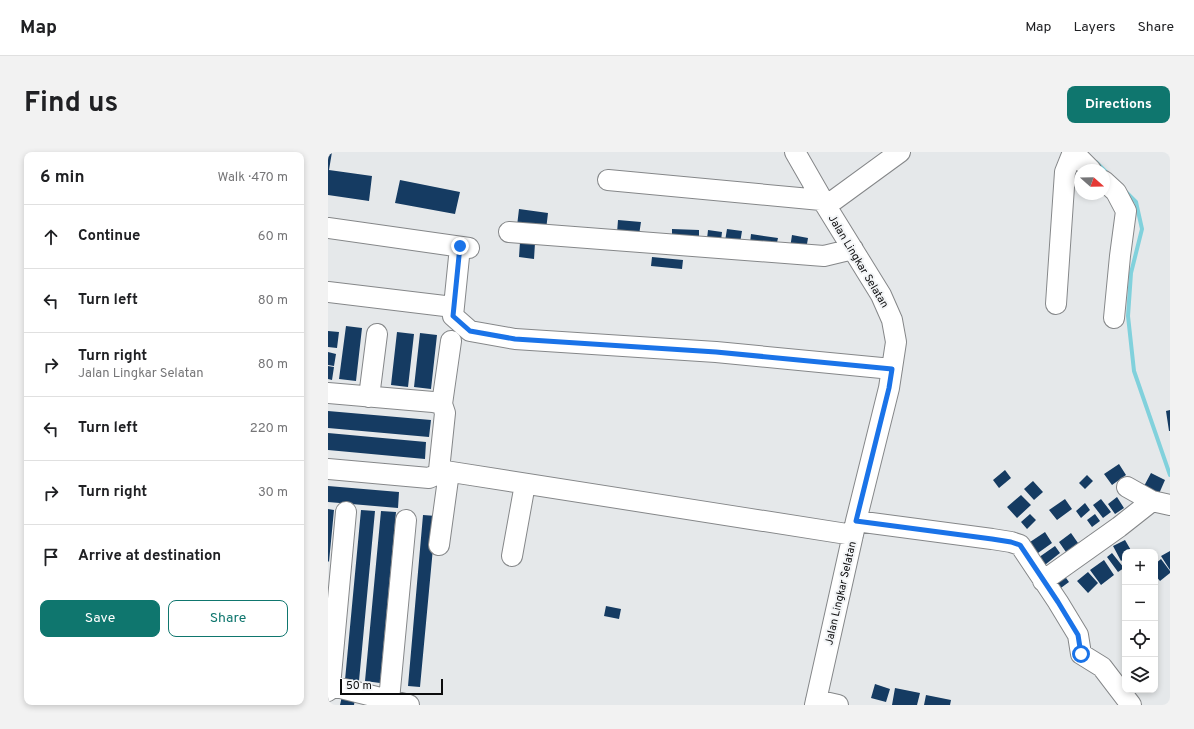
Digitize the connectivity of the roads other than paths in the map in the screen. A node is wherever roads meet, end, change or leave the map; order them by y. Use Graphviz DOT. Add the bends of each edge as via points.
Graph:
graph roads {
  1 [pos="795,152"];
  2 [pos="900,152"];
  3 [pos="1084,164"];
  4 [pos="608,180"];
  5 [pos="1110,186"];
  6 [pos="824,203"];
  7 [pos="328,228"];
  8 [pos="509,232"];
  9 [pos="853,249"];
  10 [pos="328,292"];
  11 [pos="1056,304"];
  12 [pos="453,307"];
  13 [pos="1114,318"];
  14 [pos="377,334"];
  15 [pos="451,341"];
  16 [pos="892,369"];
  17 [pos="328,393"];
  18 [pos="369,397"];
  19 [pos="442,404"];
  20 [pos="328,469"];
  21 [pos="444,471"];
  22 [pos="525,484"];
  23 [pos="1127,487"];
  24 [pos="1165,505"];
  25 [pos="346,512"];
  26 [pos="406,520"];
  27 [pos="855,528"];
  28 [pos="440,545"];
  29 [pos="512,556"];
  30 [pos="1043,581"];
  31 [pos="328,687"];
  32 [pos="816,702"];
  33 [pos="388,703"];
  34 [pos="409,705"];
  35 [pos="838,705"];
  36 [pos="1131,705"];
  1 -- 6 [label="street, Jalan Lingkar Selatan"];
  2 -- 6 [label="street"];
  3 -- 11 [label="street" via="1073,152 1065,172"];
  4 -- 6 [label="street"];
  5 -- 13 [label="street" via="1116,192 1126,212"];
  6 -- 9 [label="street, Jalan Lingkar Selatan"];
  7 -- 12 [label="street" via="464,247"];
  8 -- 9 [label="street" via="824,256"];
  9 -- 16 [label="street, Jalan Lingkar Selatan" via="881,295 892,320 896,342"];
  10 -- 12 [label="street"];
  12 -- 16 [label="street" via="453,316 470,331 515,339 716,352"];
  14 -- 18 [label="street"];
  15 -- 19 [label="street"];
  16 -- 27 [label="street, Jalan Lingkar Selatan"];
  17 -- 18 [label="street"];
  18 -- 19 [label="street"];
  19 -- 21 [label="street" via="445,413"];
  20 -- 21 [label="street" via="429,478"];
  21 -- 22 [label="street"];
  21 -- 28 [label="street"];
  22 -- 27 [label="street"];
  22 -- 29 [label="street"];
  23 -- 24 [label="street"];
  24 -- 30 [label="street" via="1119,527"];
  25 -- 31 [label="street"];
  26 -- 33 [label="street"];
  27 -- 30 [label="street" via="1015,543 1022,548"];
  27 -- 32 [label="street, Jalan Lingkar Selatan"];
  30 -- 36 [label="street" via="1078,635 1081,654 1102,667"];
  31 -- 33 [label="street"];
  32 -- 35 [label="street"];
  33 -- 34 [label="street"];
}
